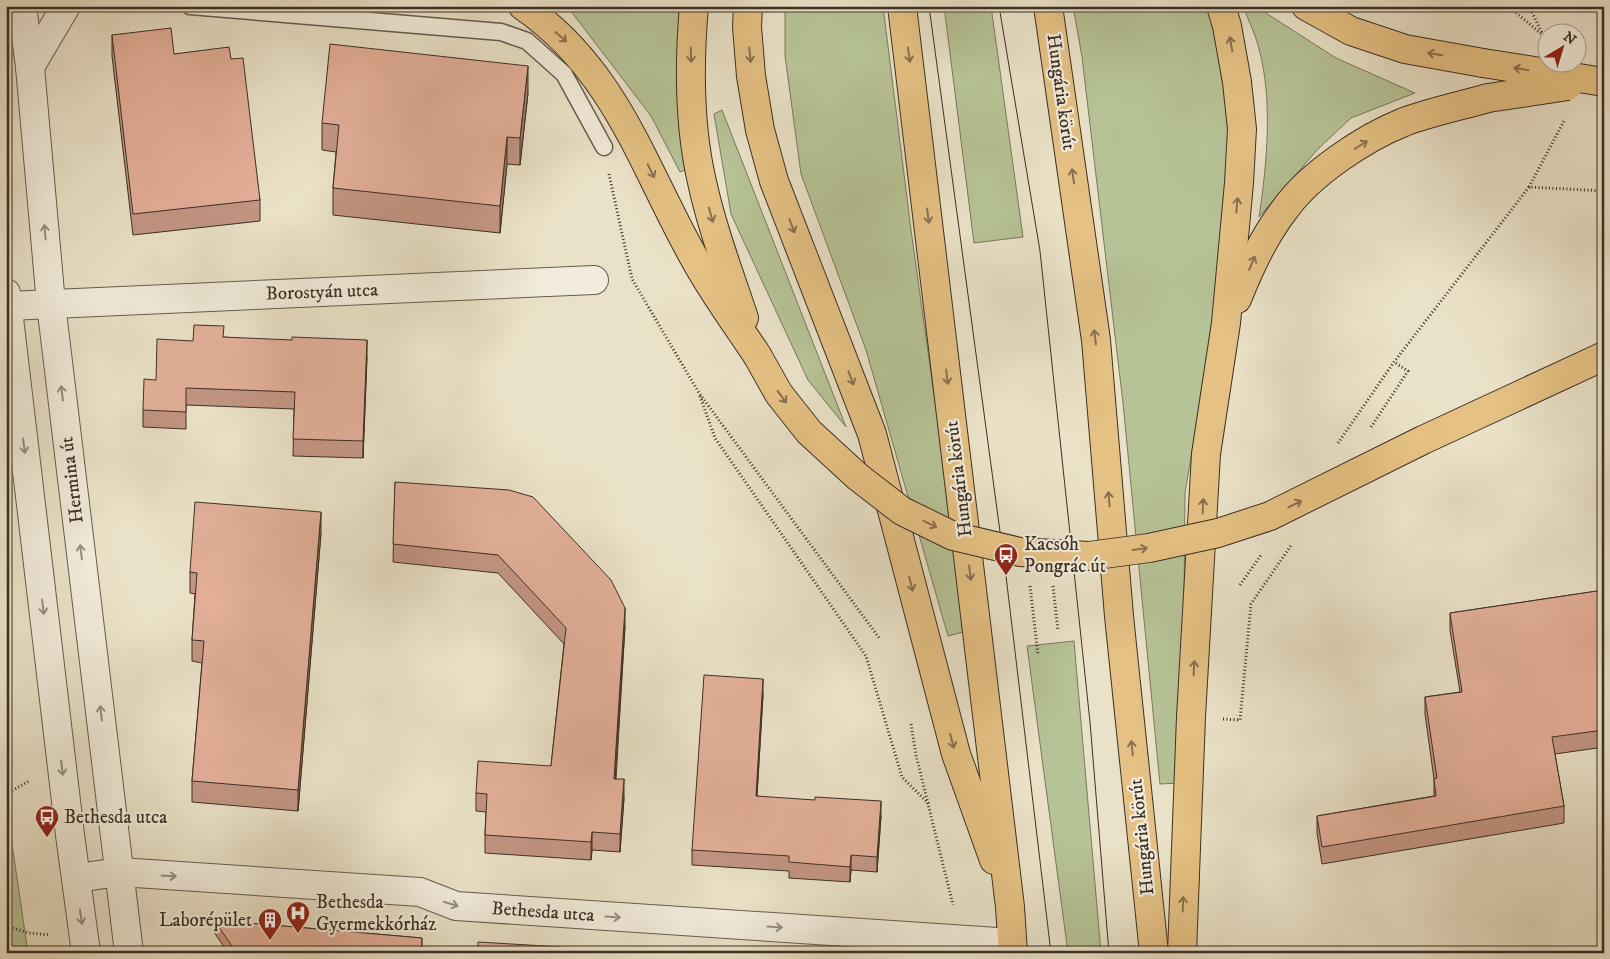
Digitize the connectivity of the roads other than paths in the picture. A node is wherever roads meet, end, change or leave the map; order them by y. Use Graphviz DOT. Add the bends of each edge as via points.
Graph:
graph roads {
  1 [pos="22,6"];
  2 [pos="66,6"];
  3 [pos="190,6"];
  4 [pos="523,6"];
  5 [pos="694,6"];
  6 [pos="748,6"];
  7 [pos="902,6"];
  8 [pos="1048,6"];
  9 [pos="1221,6"];
  10 [pos="1306,6"];
  11 [pos="30,67"];
  12 [pos="1604,82"];
  13 [pos="604,147"];
  14 [pos="594,280"];
  15 [pos="7,299"];
  16 [pos="51,304"];
  17 [pos="1226,323"];
  18 [pos="756,355"];
  19 [pos="1604,356"];
  20 [pos="120,872"];
  21 [pos="76,878"];
  22 [pos="1010,907"];
  23 [pos="1013,948"];
  24 [pos="86,953"];
  25 [pos="129,953"];
  26 [pos="1154,953"];
  27 [pos="1182,953"];
  1 -- 11 [label="street, Hermina út"];
  2 -- 11 [label="street"];
  3 -- 13 [label="lane" via="501,32 527,41 564,74"];
  4 -- 18 [label="main road, one-way" via="575,50 604,88 635,139 697,263"];
  5 -- 18 [label="main road, one-way" via="691,46 693,102 702,182"];
  6 -- 22 [label="main road, one-way" via="751,76 760,130 774,181 872,434 956,754"];
  7 -- 22 [label="main road, Hungária körút, one-way"];
  26 -- 8 [label="main road, Hungária körút, one-way" via="1119,616 1096,340"];
  17 -- 9 [label="main road, one-way" via="1242,129 1237,82"];
  12 -- 10 [label="main road, one-way, bridge" via="1405,49 1351,31"];
  16 -- 11 [label="street, Hermina út, one-way"];
  17 -- 12 [label="main road, one-way, bridge" via="1257,252 1285,207 1315,177 1362,144 1403,123 1488,98"];
  14 -- 16 [label="street, Borostyán utca"];
  15 -- 16 [label="street, Borostyán utca"];
  15 -- 21 [label="street, one-way"];
  20 -- 16 [label="street, Hermina út, one-way"];
  27 -- 17 [label="main road, one-way" via="1206,454"];
  18 -- 19 [label="main road, one-way, bridge" via="809,432 858,477 902,511 953,536 1020,552 1088,556 1218,533 1270,516"];
  20 -- 21 [label="street, Bethesda utca"];
  20 -- 23 [label="street, Bethesda utca, one-way" via="420,892 456,906 961,940"];
  20 -- 25 [label="street, Hermina út"];
  21 -- 24 [label="street, one-way"];
  22 -- 23 [label="main road, Hungária körút"];
}
